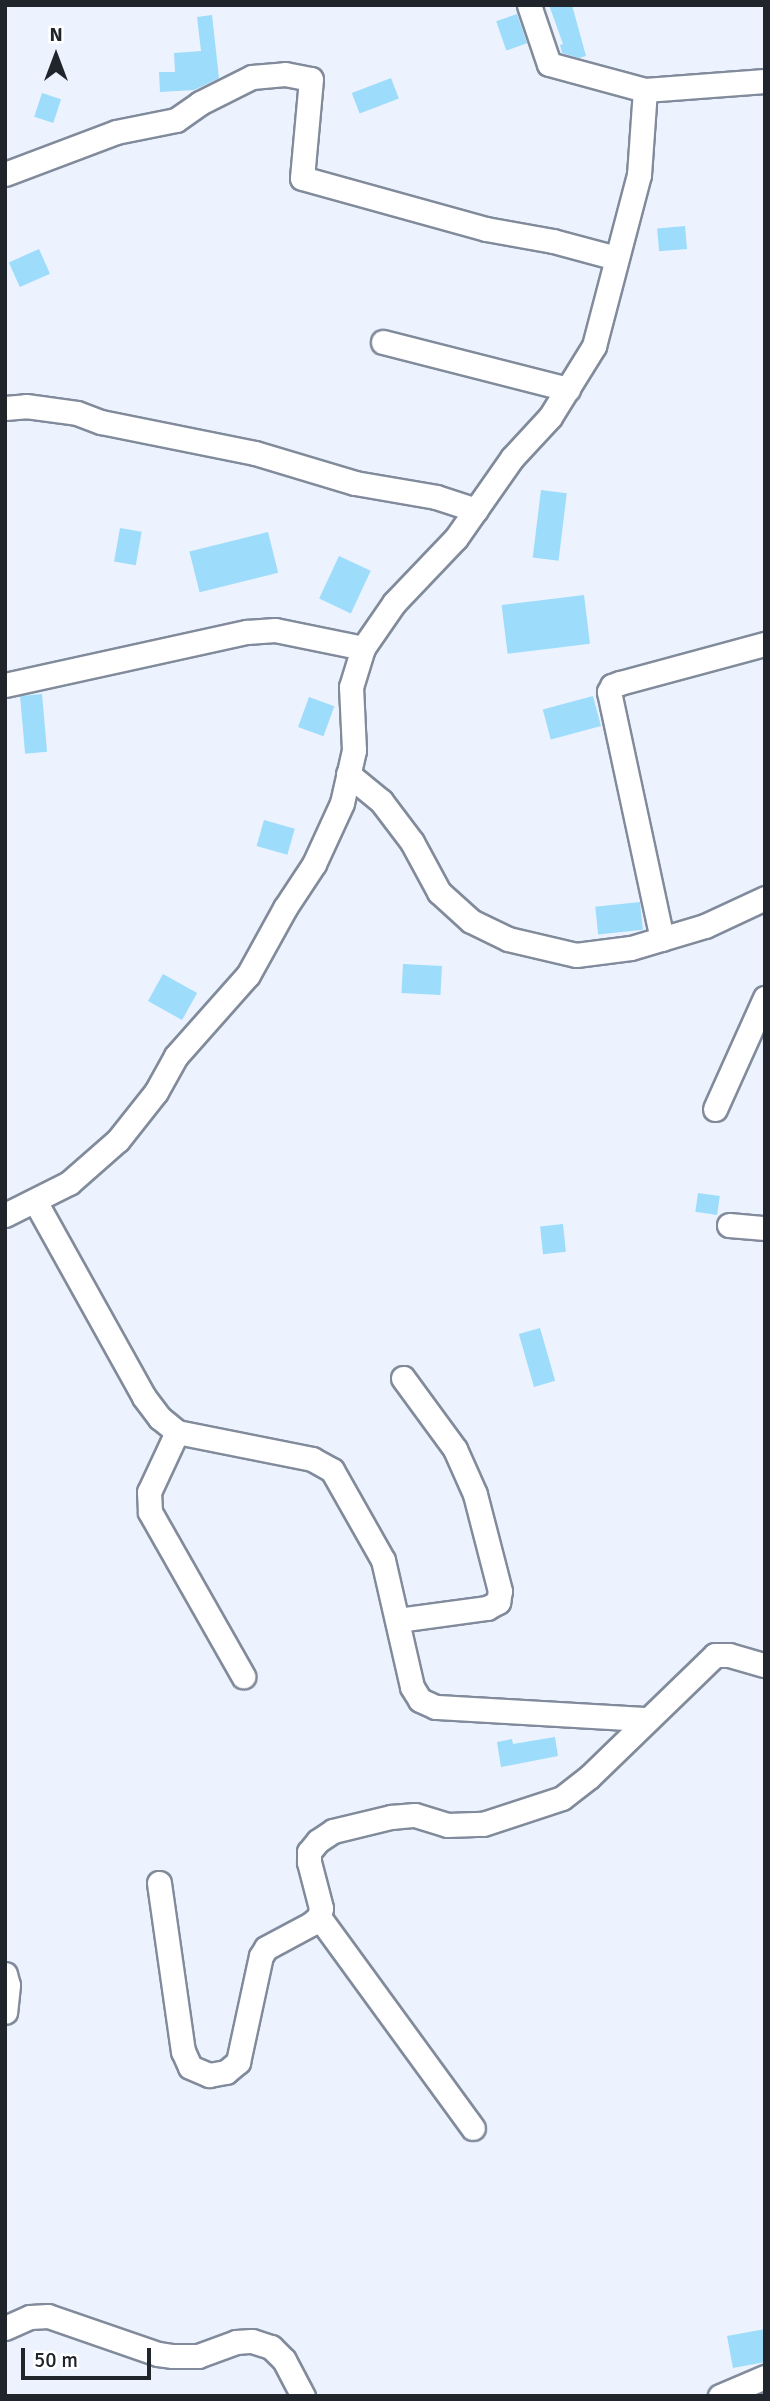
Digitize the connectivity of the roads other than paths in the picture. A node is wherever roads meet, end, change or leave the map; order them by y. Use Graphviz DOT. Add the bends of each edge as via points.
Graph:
graph roads {
  1 [pos="529,5"];
  2 [pos="765,81"];
  3 [pos="645,90"];
  4 [pos="5,174"];
  5 [pos="616,258"];
  6 [pos="383,342"];
  7 [pos="568,389"];
  8 [pos="5,408"];
  9 [pos="476,510"];
  10 [pos="765,644"];
  11 [pos="363,648"];
  12 [pos="5,685"];
  13 [pos="348,774"];
  14 [pos="765,898"];
  15 [pos="662,939"];
  16 [pos="765,998"];
  17 [pos="715,1110"];
  18 [pos="35,1200"];
  19 [pos="5,1215"];
  20 [pos="729,1225"];
  21 [pos="765,1228"];
  22 [pos="403,1378"];
  23 [pos="177,1432"];
  24 [pos="398,1620"];
  25 [pos="765,1665"];
  26 [pos="243,1676"];
  27 [pos="646,1719"];
  28 [pos="159,1883"];
  29 [pos="319,1917"];
  30 [pos="5,1974"];
  31 [pos="5,2012"];
  32 [pos="473,2129"];
  33 [pos="5,2329"];
  34 [pos="765,2377"];
  35 [pos="303,2396"];
  36 [pos="720,2396"];
  1 -- 3 [label="street" via="549,64"];
  2 -- 3 [label="street"];
  3 -- 5 [label="street" via="639,175"];
  4 -- 5 [label="street" via="116,132 176,120 252,77 285,74 311,79 302,178 486,229"];
  5 -- 7 [label="street" via="594,346"];
  6 -- 7 [label="street"];
  7 -- 9 [label="street"];
  8 -- 9 [label="street" via="77,413"];
  9 -- 11 [label="street" via="456,538 394,603"];
  10 -- 15 [label="street" via="620,683 609,692"];
  11 -- 12 [label="street" via="275,630 247,632"];
  11 -- 13 [label="street" via="351,687 354,750"];
  13 -- 15 [label="street" via="381,801 412,842 439,892 471,921 508,939 576,955"];
  13 -- 18 [label="street" via="342,803 314,864 248,975 176,1056 156,1092 118,1140 69,1183"];
  14 -- 15 [label="street" via="705,926"];
  16 -- 17 [label="street"];
  18 -- 19 [label="street"];
  18 -- 23 [label="street" via="144,1397"];
  20 -- 21 [label="street"];
  22 -- 24 [label="street" via="455,1450 475,1494 500,1591 498,1602 487,1608"];
  23 -- 24 [label="street" via="312,1459 332,1470 383,1560"];
  23 -- 26 [label="street" via="149,1493 150,1512"];
  24 -- 27 [label="street" via="412,1687 420,1700 436,1707"];
  25 -- 27 [label="street" via="715,1655"];
  27 -- 29 [label="street" via="562,1798 483,1824 447,1825 415,1815 333,1830 309,1852"];
  28 -- 29 [label="street" via="183,2051 190,2067 209,2075 226,2072 237,2062 266,1948"];
  29 -- 32 [label="street"];
  30 -- 31 [label="street"];
  33 -- 35 [label="street" via="30,2317 48,2316 173,2356 198,2356 252,2341 271,2347 284,2360"];
  34 -- 36 [label="street"];
}
